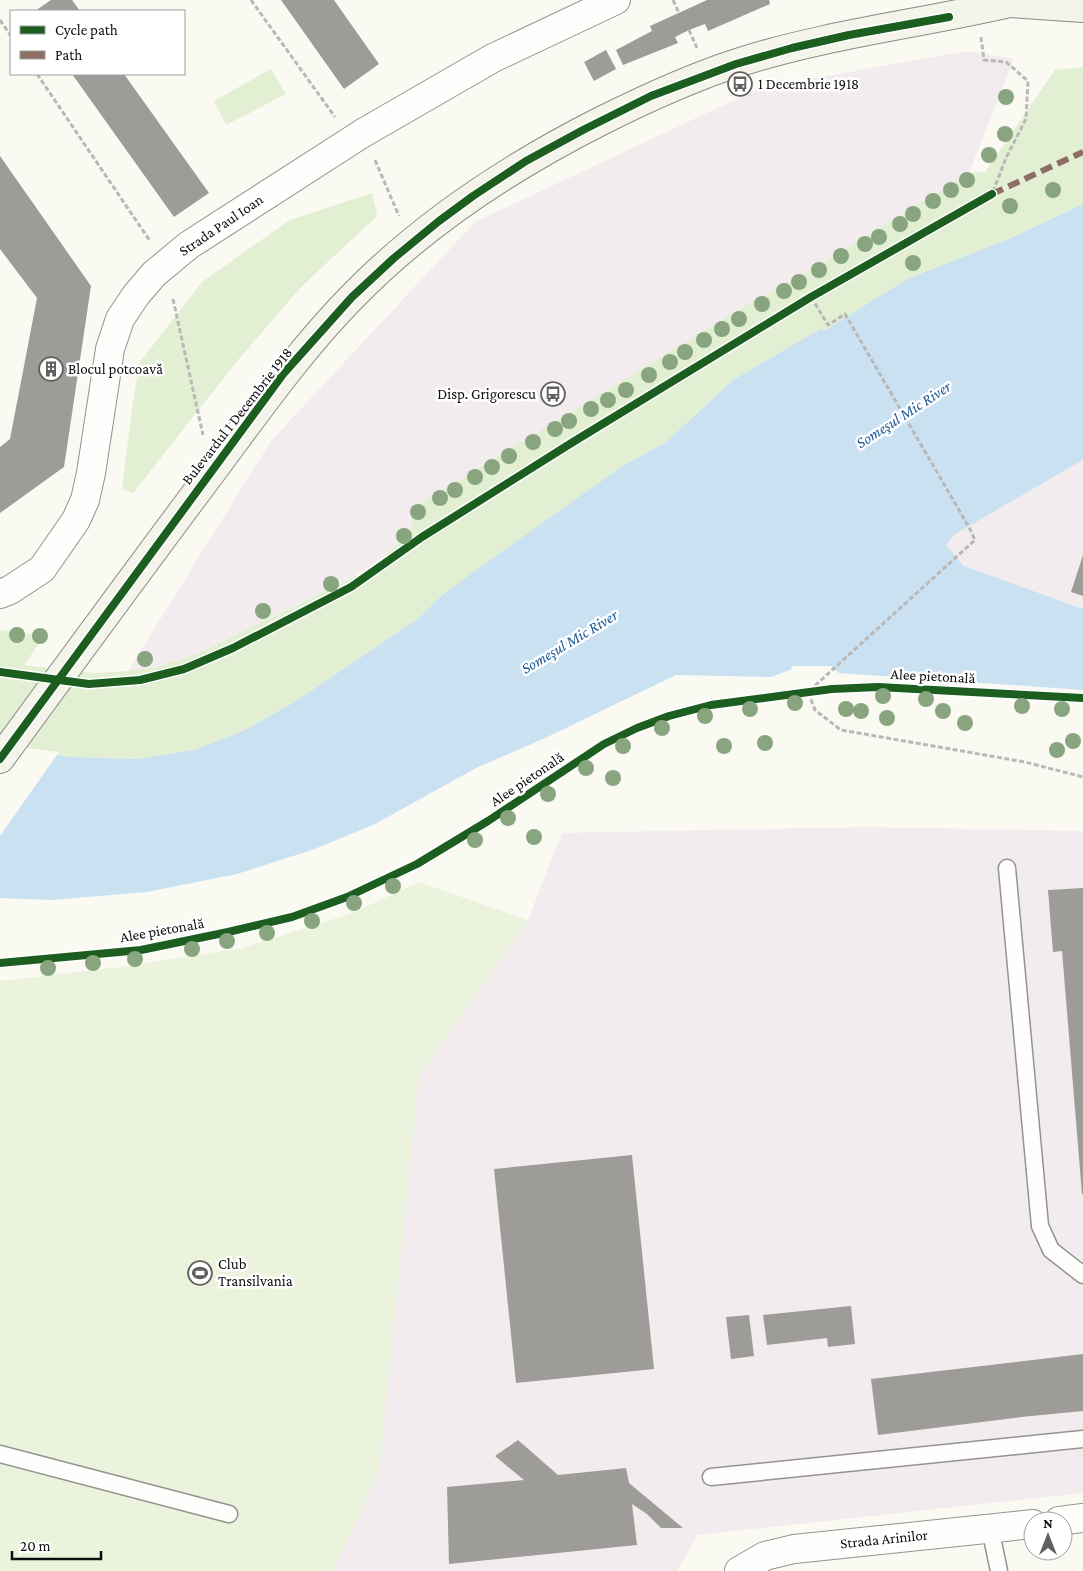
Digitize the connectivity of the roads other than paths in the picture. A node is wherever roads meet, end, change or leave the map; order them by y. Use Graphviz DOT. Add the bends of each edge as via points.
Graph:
graph roads {
  1 [pos="616,0"];
  2 [pos="1016,2"];
  3 [pos="1083,8"];
  4 [pos="0,594"];
  5 [pos="0,759"];
  6 [pos="1007,868"];
  7 [pos="1083,1275"];
  8 [pos="1083,1439"];
  9 [pos="0,1454"];
  10 [pos="711,1477"];
  11 [pos="229,1514"];
  12 [pos="1023,1525"];
  13 [pos="990,1528"];
  14 [pos="739,1571"];
  15 [pos="999,1571"];
  1 -- 4 [label="street, Strada Paul Ioan" via="493,58 363,133 189,245 154,274 120,319 110,349 92,472 76,520 42,569"];
  2 -- 3 [label="main road, Bulevardul 1 Decembrie 1918"];
  2 -- 5 [label="main road, Bulevardul 1 Decembrie 1918" via="792,48 736,64 651,96 526,161 439,221 352,297 284,373"];
  6 -- 7 [label="lane" via="1040,1226 1052,1250"];
  8 -- 10 [label="lane"];
  9 -- 11 [label="lane"];
  12 -- 13 [label="street, Strada Arinilor"];
  13 -- 14 [label="street, Strada Arinilor" via="794,1549 765,1556"];
  13 -- 15 [label="lane"];
}
